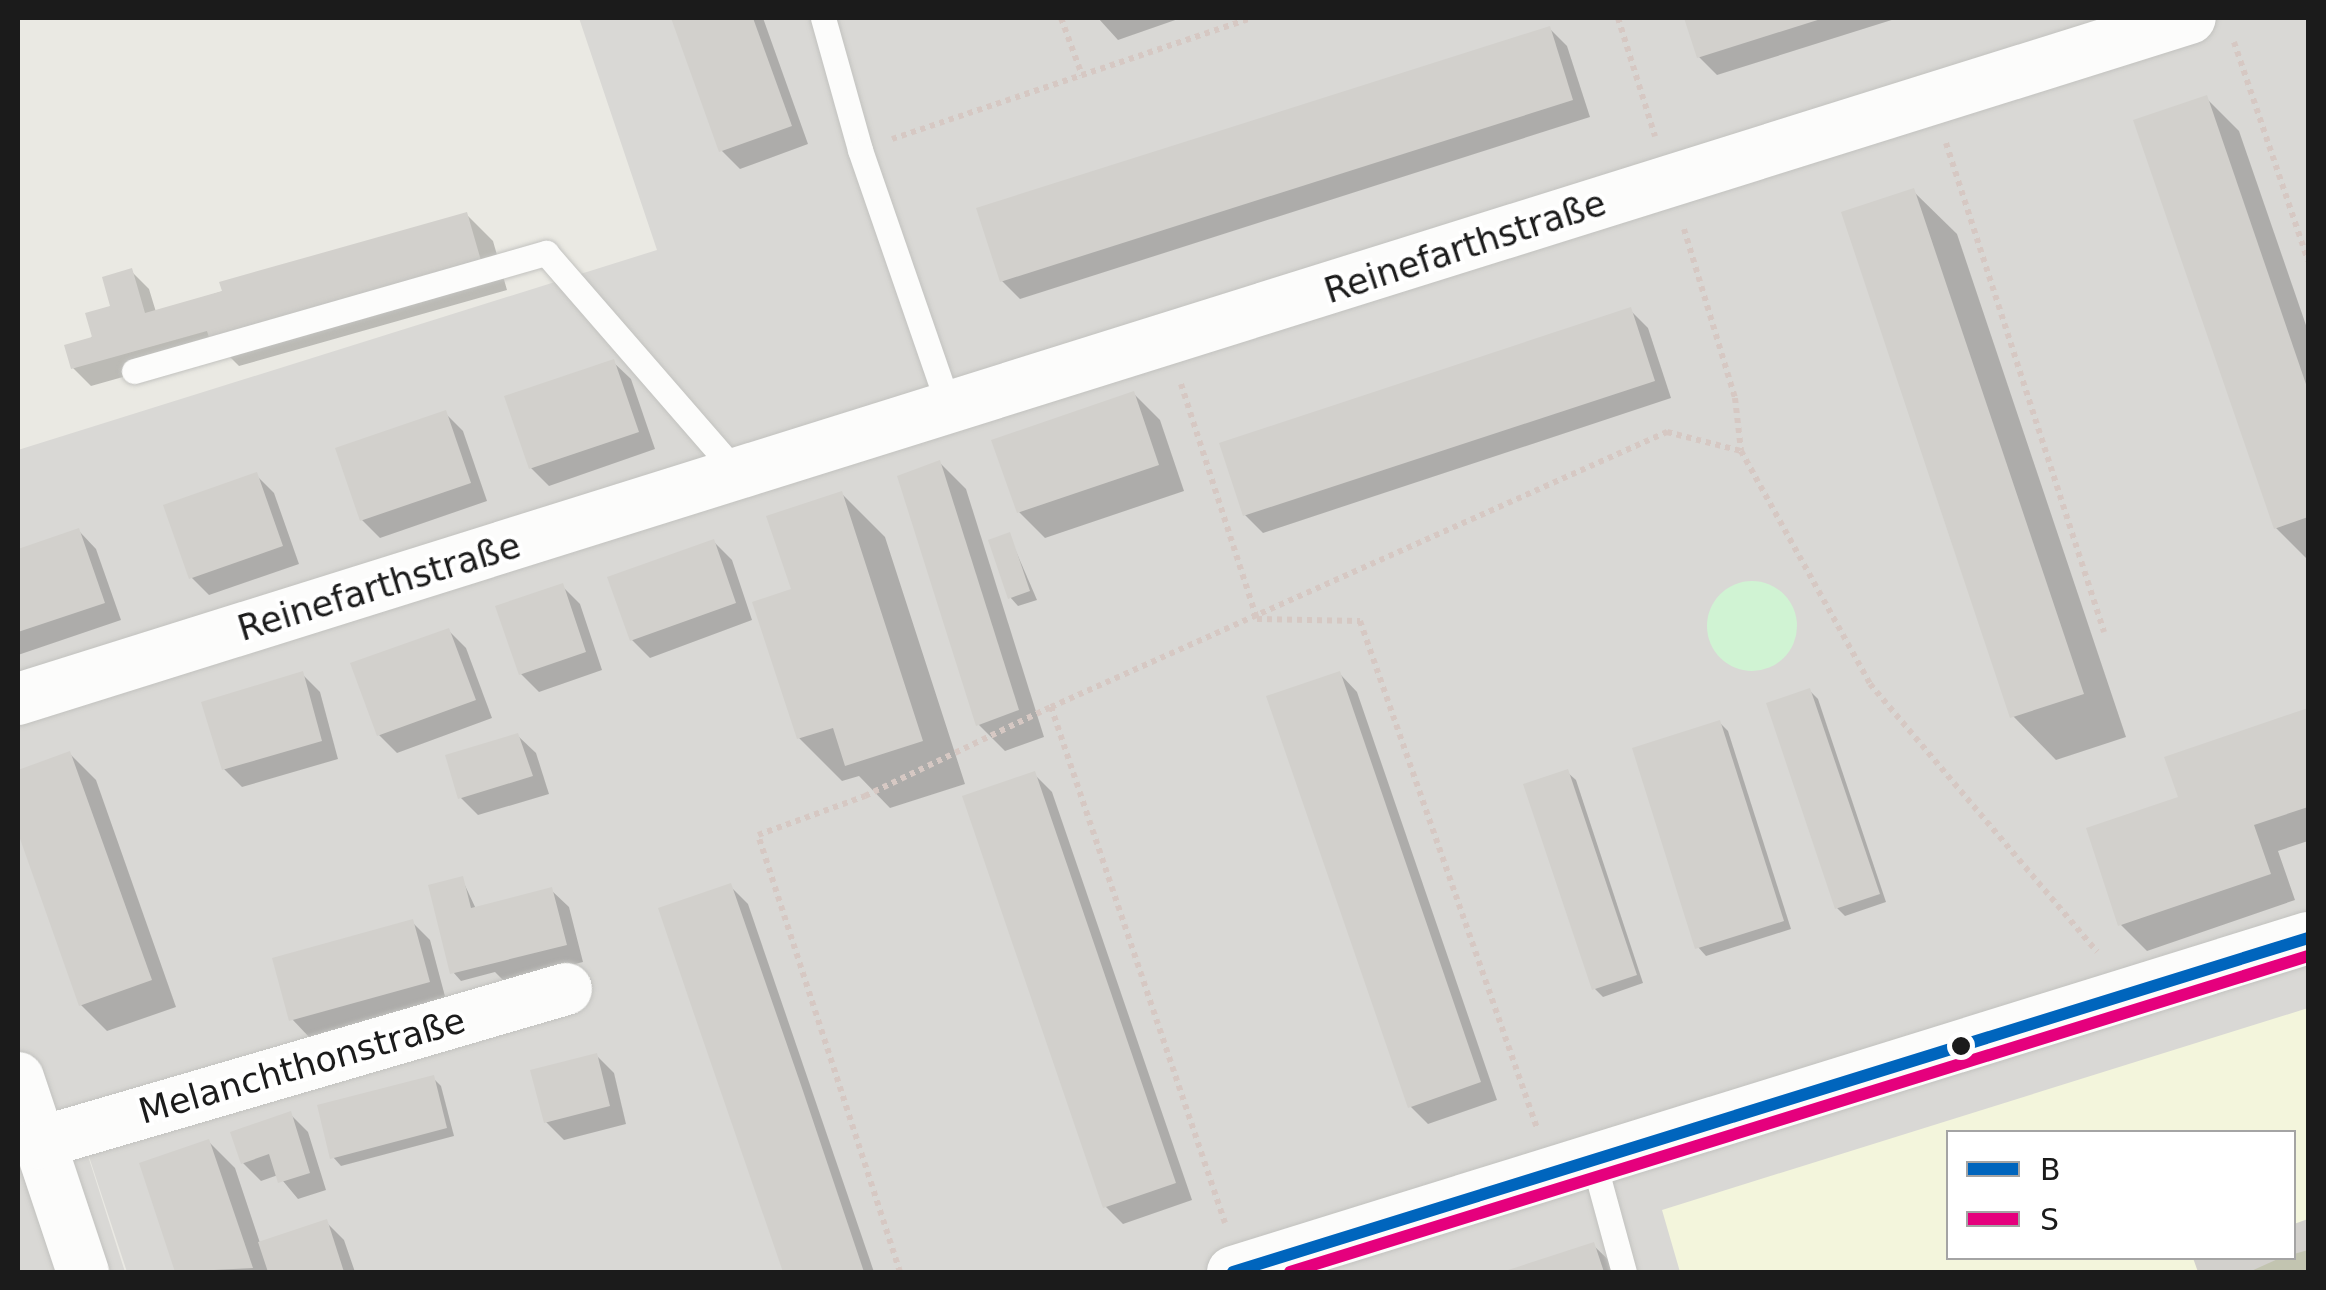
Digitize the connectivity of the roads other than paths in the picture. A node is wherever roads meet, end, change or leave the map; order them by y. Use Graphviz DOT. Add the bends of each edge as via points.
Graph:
graph roads {
  1 [pos="822,18"];
  2 [pos="2211,27"];
  3 [pos="134,372"];
  4 [pos="950,410"];
  5 [pos="740,476"];
  6 [pos="18,699"];
  7 [pos="2308,938"];
  8 [pos="566,989"];
  9 [pos="18,1078"];
  10 [pos="39,1143"];
  11 [pos="1574,1165"];
  12 [pos="1237,1271"];
  13 [pos="83,1272"];
  14 [pos="1624,1272"];
  1 -- 4 [label="lane"];
  2 -- 4 [label="street, Reinefarthstraße" via="1932,99"];
  3 -- 5 [label="lane" via="546,253"];
  4 -- 5 [label="street, Reinefarthstraße"];
  5 -- 6 [label="street, Reinefarthstraße"];
  7 -- 11 [label="street"];
  8 -- 10 [label="street, Melanchthonstraße"];
  9 -- 10 [label="street"];
  10 -- 13 [label="street"];
  11 -- 12 [label="street"];
  11 -- 14 [label="lane"];
}
